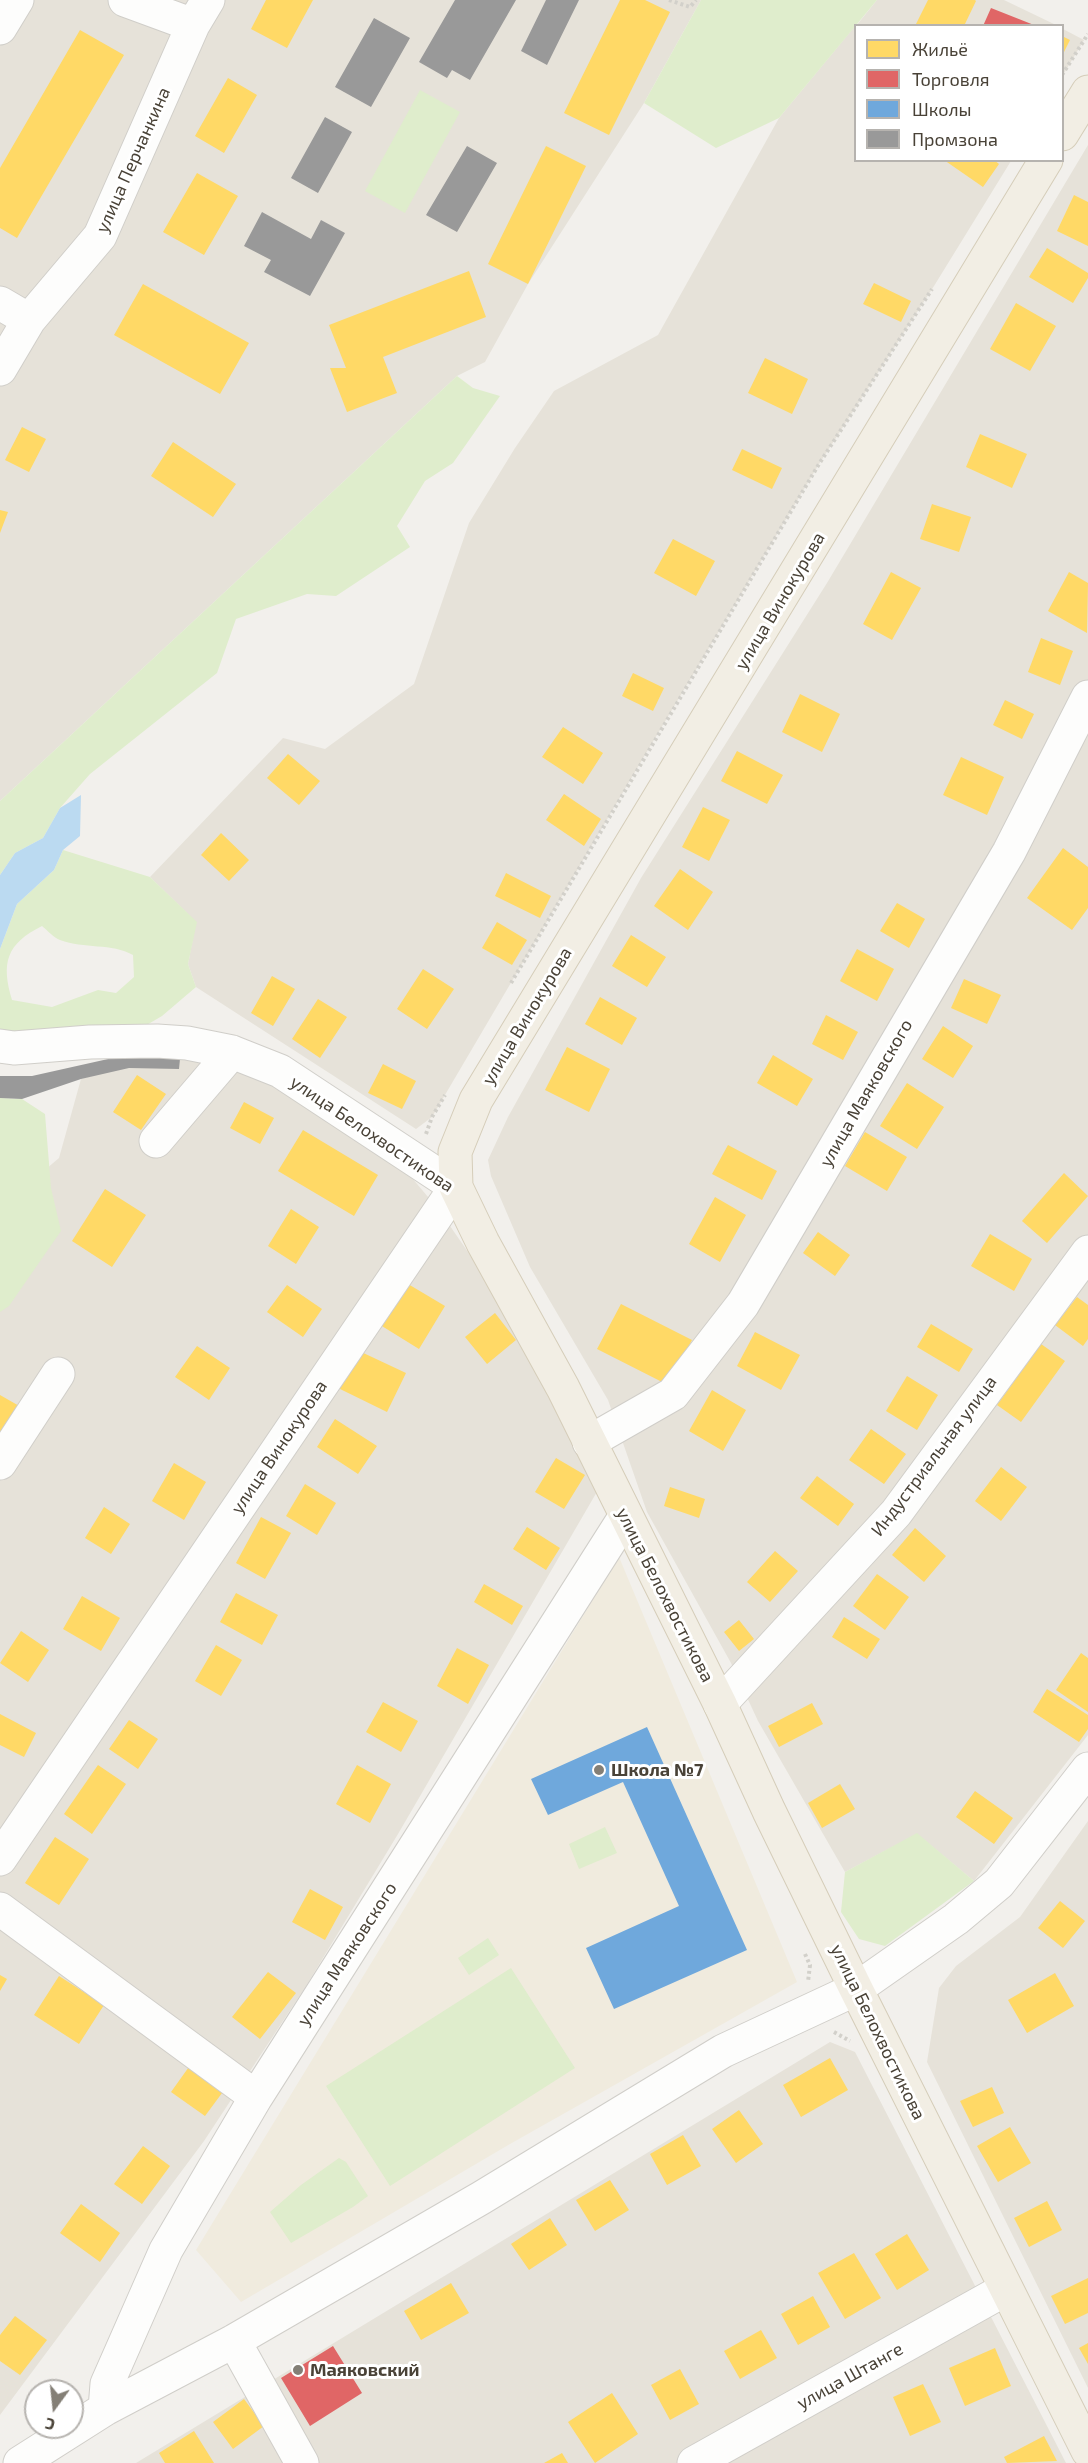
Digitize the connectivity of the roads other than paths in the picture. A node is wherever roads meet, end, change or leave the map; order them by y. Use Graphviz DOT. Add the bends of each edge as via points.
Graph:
graph roads {
  1 [pos="16,0"];
  2 [pos="125,0"];
  3 [pos="200,13"];
  4 [pos="0,28"];
  5 [pos="1088,92"];
  6 [pos="1064,131"];
  7 [pos="1045,162"];
  8 [pos="0,303"];
  9 [pos="29,320"];
  10 [pos="0,369"];
  11 [pos="1088,697"];
  12 [pos="0,1046"];
  13 [pos="232,1052"];
  14 [pos="156,1141"];
  15 [pos="456,1187"];
  16 [pos="1088,1252"];
  17 [pos="58,1374"];
  18 [pos="589,1442"];
  19 [pos="0,1463"];
  20 [pos="625,1516"];
  21 [pos="720,1704"];
  22 [pos="1088,1769"];
  23 [pos="0,1859"];
  24 [pos="0,1909"];
  25 [pos="856,1989"];
  26 [pos="256,2097"];
  27 [pos="1006,2289"];
  28 [pos="234,2341"];
  29 [pos="105,2409"];
  30 [pos="1088,2451"];
  31 [pos="20,2463"];
  32 [pos="302,2463"];
  33 [pos="694,2463"];
  1 -- 4 [label="street"];
  2 -- 3 [label="street"];
  3 -- 9 [label="street, улица Перчанкина" via="100,236"];
  5 -- 6 [label="main road"];
  7 -- 15 [label="main road, улица Винокурова" via="476,1100 455,1152"];
  8 -- 9 [label="street"];
  9 -- 10 [label="street, улица Перчанкина"];
  11 -- 18 [label="street, улица Маяковского" via="1009,852 743,1304 673,1394"];
  12 -- 13 [label="street, улица Белохвостикова" via="157,1041"];
  13 -- 14 [label="street"];
  13 -- 15 [label="street, улица Белохвостикова" via="280,1071"];
  15 -- 18 [label="main road, улица Белохвостикова"];
  15 -- 23 [label="street, улица Винокурова"];
  16 -- 21 [label="street, Индустриальная улица" via="896,1513"];
  17 -- 19 [label="street"];
  18 -- 20 [label="main road, улица Белохвостикова"];
  20 -- 21 [label="main road, улица Белохвостикова"];
  20 -- 26 [label="street, улица Маяковского"];
  21 -- 25 [label="main road, улица Белохвостикова"];
  22 -- 25 [label="street" via="999,1883 956,1919"];
  24 -- 26 [label="street"];
  25 -- 27 [label="main road, улица Белохвостикова"];
  25 -- 28 [label="street" via="723,2051"];
  26 -- 29 [label="street, улица Маяковского" via="166,2250 107,2384"];
  27 -- 30 [label="main road, улица Белохвостикова"];
  27 -- 33 [label="street, улица Штанге"];
  28 -- 29 [label="street"];
  28 -- 32 [label="street"];
  29 -- 31 [label="street"];
}
